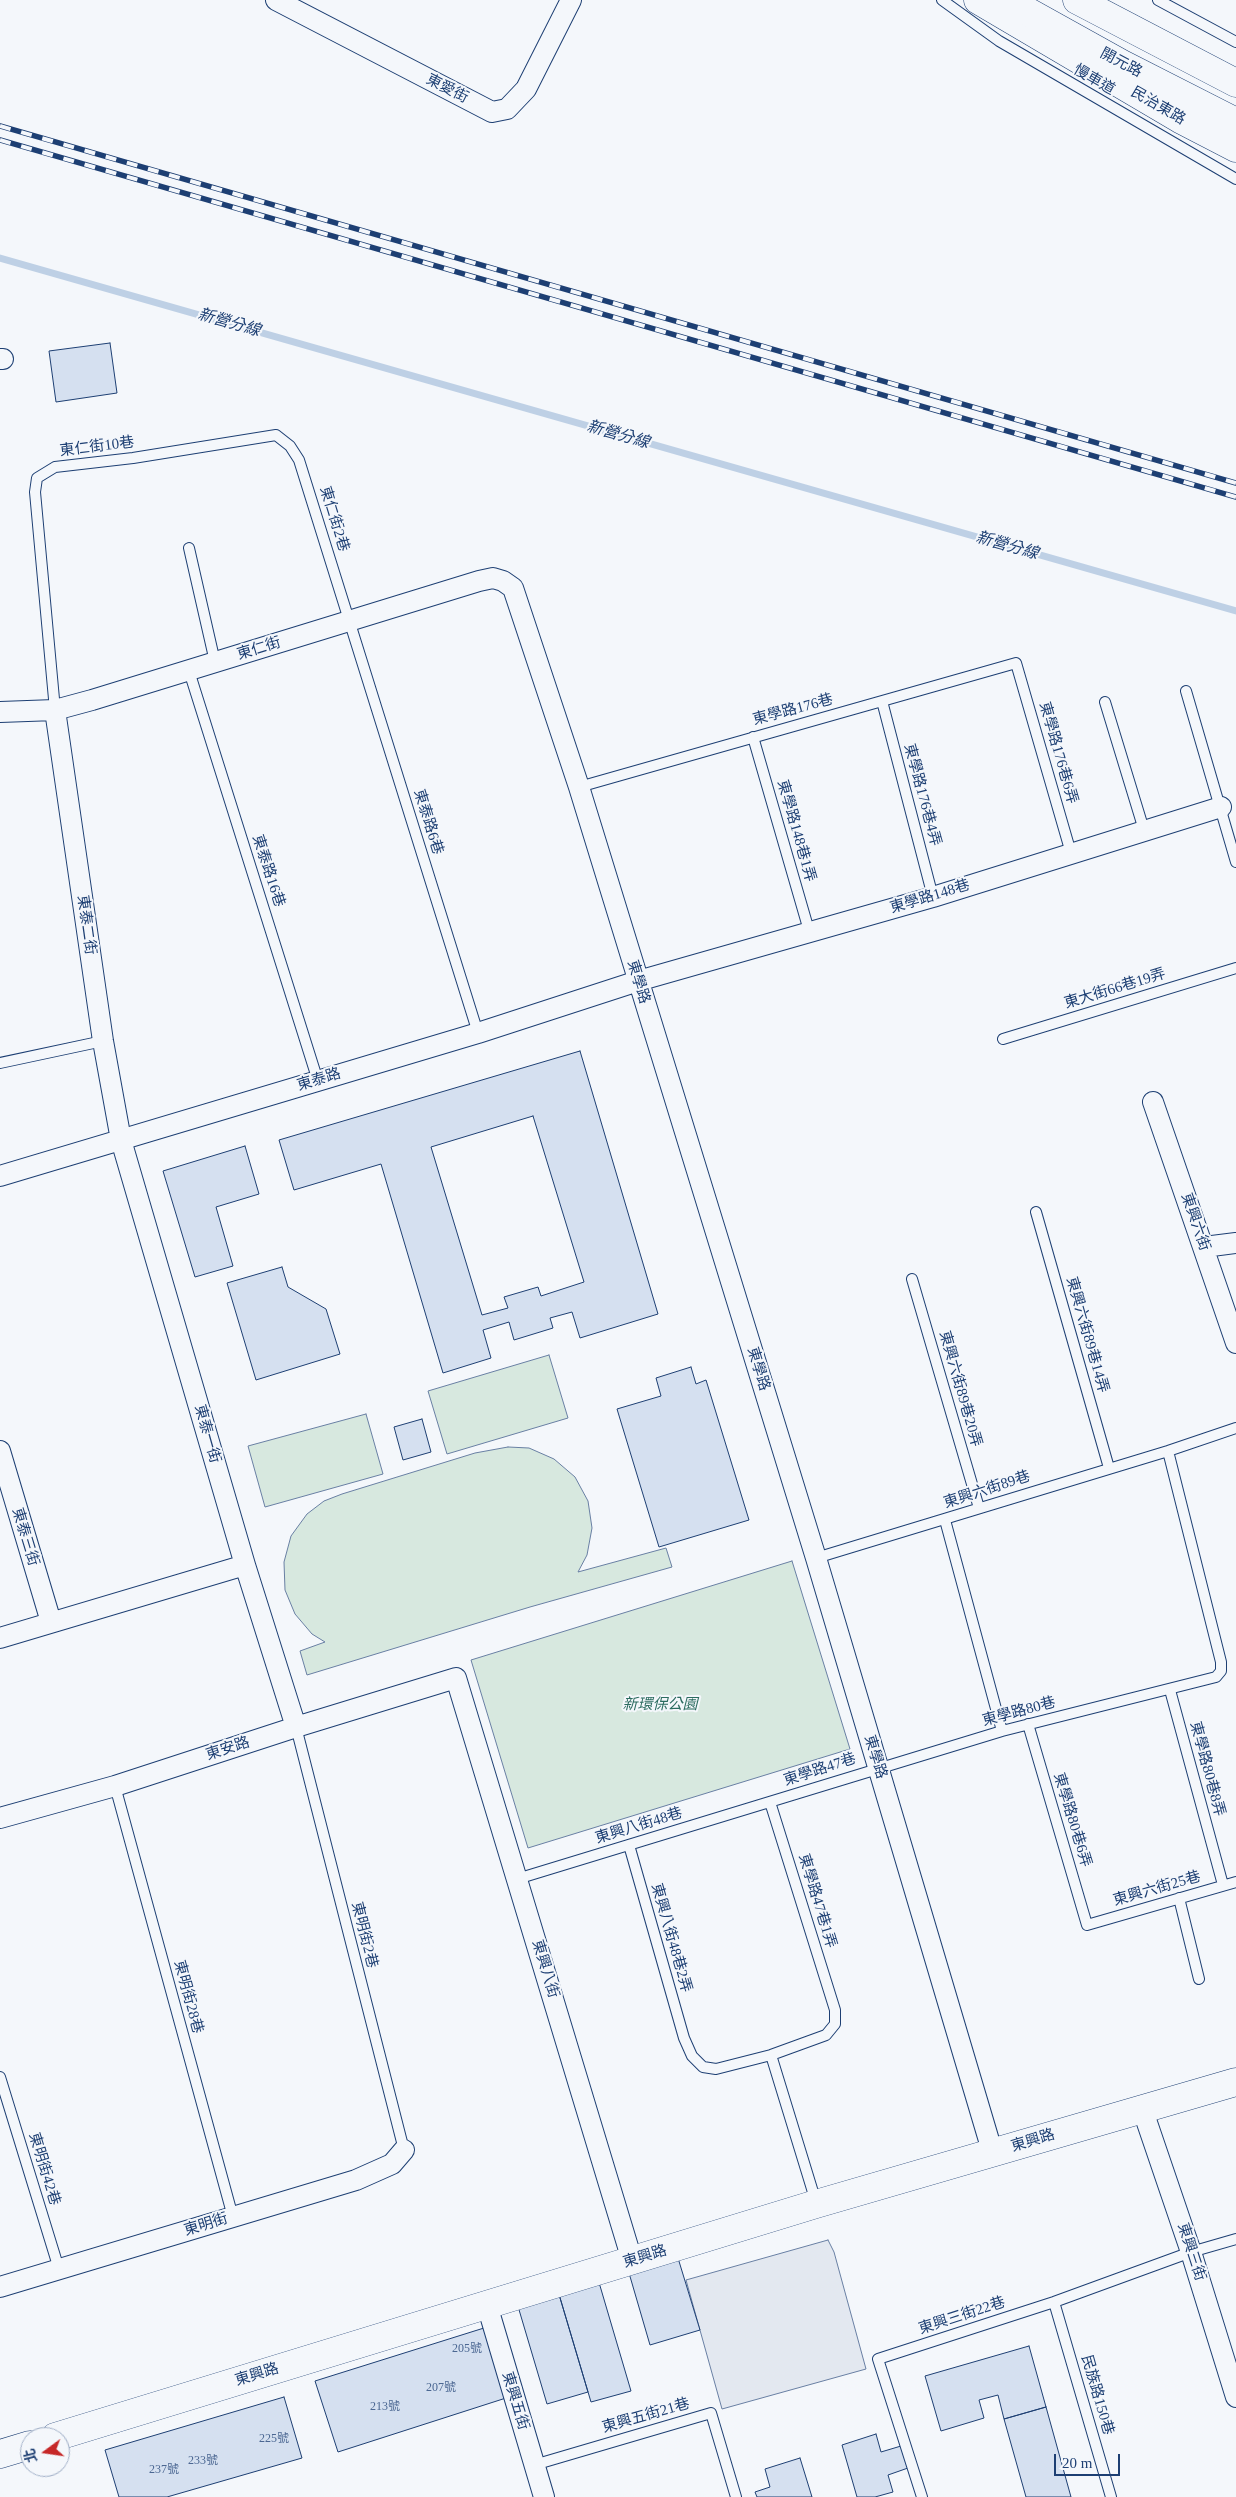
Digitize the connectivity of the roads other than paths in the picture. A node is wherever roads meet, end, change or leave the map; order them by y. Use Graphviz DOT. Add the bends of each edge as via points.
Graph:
graph roads {
  1 [pos="276,0"];
  2 [pos="571,0"];
  3 [pos="942,0"];
  4 [pos="978,0"];
  5 [pos="1007,0"];
  6 [pos="1077,0"];
  7 [pos="1104,0"];
  8 [pos="1158,0"];
  9 [pos="1236,42"];
  10 [pos="1236,72"];
  11 [pos="1236,84"];
  12 [pos="1236,122"];
  13 [pos="1236,148"];
  14 [pos="1236,179"];
  15 [pos="276,435"];
  16 [pos="189,548"];
  17 [pos="513,588"];
  18 [pos="350,621"];
  19 [pos="215,662"];
  20 [pos="1016,663"];
  21 [pos="189,671"];
  22 [pos="1186,691"];
  23 [pos="882,701"];
  24 [pos="1105,702"];
  25 [pos="55,710"];
  26 [pos="0,712"];
  27 [pos="753,737"];
  28 [pos="578,787"];
  29 [pos="1221,806"];
  30 [pos="1144,830"];
  31 [pos="1071,852"];
  32 [pos="1236,862"];
  33 [pos="933,897"];
  34 [pos="810,934"];
  35 [pos="1236,968"];
  36 [pos="638,981"];
  37 [pos="478,1033"];
  38 [pos="1003,1040"];
  39 [pos="102,1041"];
  40 [pos="0,1063"];
  41 [pos="318,1081"];
  42 [pos="1153,1102"];
  43 [pos="121,1140"];
  44 [pos="0,1176"];
  45 [pos="1036,1212"];
  46 [pos="1236,1243"];
  47 [pos="1204,1247"];
  48 [pos="912,1279"];
  49 [pos="1236,1343"];
  50 [pos="1236,1428"];
  51 [pos="0,1451"];
  52 [pos="1168,1451"];
  53 [pos="1109,1468"];
  54 [pos="979,1508"];
  55 [pos="945,1520"];
  56 [pos="816,1558"];
  57 [pos="245,1565"];
  58 [pos="51,1622"];
  59 [pos="0,1638"];
  60 [pos="456,1678"];
  61 [pos="1170,1690"];
  62 [pos="1028,1724"];
  63 [pos="296,1727"];
  64 [pos="1002,1731"];
  65 [pos="878,1767"];
  66 [pos="114,1786"];
  67 [pos="770,1802"];
  68 [pos="0,1818"];
  69 [pos="629,1845"];
  70 [pos="517,1879"];
  71 [pos="1236,1882"];
  72 [pos="1223,1885"];
  73 [pos="1179,1898"];
  74 [pos="1087,1925"];
  75 [pos="1199,1979"];
  76 [pos="836,2010"];
  77 [pos="771,2055"];
  78 [pos="0,2077"];
  79 [pos="1236,2082"];
  80 [pos="1142,2108"];
  81 [pos="404,2150"];
  82 [pos="993,2154"];
  83 [pos="816,2204"];
  84 [pos="233,2217"];
  85 [pos="1236,2239"];
  86 [pos="1191,2252"];
  87 [pos="632,2260"];
  88 [pos="59,2269"];
  89 [pos="0,2287"];
  90 [pos="1054,2302"];
  91 [pos="487,2305"];
  92 [pos="1236,2396"];
  93 [pos="70,2432"];
  94 [pos="20,2447"];
  95 [pos="0,2454"];
  96 [pos="534,2465"];
  97 [pos="544,2497"];
  98 [pos="736,2497"];
  99 [pos="922,2497"];
  100 [pos="1111,2497"];
  1 -- 2 [label="street, 東愛街" via="492,112 507,109 526,89"];
  3 -- 14 [label="lane, 慢車道" via="999,41"];
  4 -- 13 [label="street, 民治東路" via="1180,119"];
  5 -- 12 [label="street, 開元路"];
  6 -- 11 [label="street"];
  7 -- 10 [label="street"];
  8 -- 9 [label="lane"];
  15 -- 18 [label="lane, 東仁街2巷" via="290,446 299,460"];
  15 -- 25 [label="lane, 東仁街10巷" via="55,467 37,478 35,492"];
  16 -- 19 [label="lane"];
  17 -- 18 [label="street, 東仁街" via="493,578"];
  17 -- 28 [label="street, 東學路"];
  18 -- 19 [label="street, 東仁街"];
  18 -- 37 [label="lane, 東泰路6巷"];
  19 -- 21 [label="street, 東仁街"];
  20 -- 23 [label="lane, 東學路176巷"];
  20 -- 31 [label="lane, 東學路176巷6弄"];
  21 -- 25 [label="street, 東仁街"];
  21 -- 41 [label="lane, 東泰路16巷"];
  22 -- 29 [label="lane"];
  23 -- 27 [label="lane, 東學路176巷"];
  23 -- 33 [label="lane, 東學路176巷4弄"];
  24 -- 30 [label="lane"];
  25 -- 26 [label="street, 東仁街"];
  25 -- 39 [label="street, 東泰二街"];
  27 -- 28 [label="lane, 東學路176巷"];
  27 -- 34 [label="lane, 東學路148巷1弄"];
  28 -- 36 [label="street, 東學路"];
  29 -- 30 [label="street, 東學路148巷"];
  29 -- 32 [label="lane"];
  30 -- 31 [label="street, 東學路148巷"];
  31 -- 33 [label="street, 東學路148巷"];
  33 -- 34 [label="street, 東學路148巷"];
  34 -- 36 [label="street, 東學路148巷"];
  35 -- 38 [label="lane, 東大街66巷19弄"];
  36 -- 37 [label="street, 東泰路"];
  36 -- 56 [label="street, 東學路"];
  37 -- 41 [label="street, 東泰路"];
  39 -- 40 [label="lane"];
  39 -- 43 [label="street, 東泰二街"];
  41 -- 43 [label="street, 東泰路"];
  42 -- 47 [label="street, 東興六街"];
  43 -- 44 [label="street, 東泰路"];
  43 -- 57 [label="street, 東泰一街"];
  45 -- 53 [label="lane, 東興六街89巷14弄"];
  46 -- 47 [label="street"];
  47 -- 49 [label="street, 東興六街"];
  48 -- 54 [label="lane, 東興六街89巷20弄"];
  50 -- 52 [label="lane, 東興六街89巷"];
  51 -- 58 [label="street, 東泰三街"];
  52 -- 53 [label="lane, 東興六街89巷"];
  52 -- 61 [label="lane" via="1221,1662 1216,1677"];
  53 -- 54 [label="lane, 東興六街89巷"];
  54 -- 55 [label="lane, 東興六街89巷"];
  55 -- 56 [label="lane, 東興六街89巷"];
  55 -- 64 [label="lane"];
  56 -- 65 [label="street, 東學路"];
  57 -- 58 [label="street"];
  57 -- 63 [label="street, 東泰一街"];
  58 -- 59 [label="street"];
  60 -- 63 [label="street, 東安路"];
  60 -- 70 [label="street, 東興八街"];
  61 -- 62 [label="lane, 東學路80巷"];
  61 -- 72 [label="lane, 東學路80巷8弄"];
  62 -- 64 [label="lane, 東學路80巷"];
  62 -- 74 [label="lane, 東學路80巷6弄"];
  63 -- 66 [label="street, 東安路"];
  63 -- 81 [label="lane, 東明街2巷"];
  64 -- 65 [label="lane, 東學路80巷"];
  65 -- 67 [label="lane, 東學路47巷"];
  65 -- 82 [label="street, 東學路"];
  66 -- 68 [label="street, 東安路"];
  66 -- 84 [label="lane, 東明街28巷"];
  67 -- 69 [label="lane, 東興八街48巷"];
  67 -- 76 [label="lane, 東學路47巷1弄"];
  69 -- 70 [label="lane, 東興八街48巷"];
  69 -- 77 [label="lane, 東興八街48巷2弄" via="684,2038 692,2056 703,2067 716,2069"];
  70 -- 87 [label="street, 東興八街"];
  71 -- 72 [label="lane, 東興六街25巷"];
  72 -- 73 [label="lane, 東興六街25巷"];
  73 -- 74 [label="lane, 東興六街25巷"];
  73 -- 75 [label="lane"];
  76 -- 77 [label="lane, 東興八街48巷2弄" via="835,2024 826,2035"];
  77 -- 83 [label="lane"];
  78 -- 88 [label="lane, 東明街42巷"];
  79 -- 80 [label="street, 東興路"];
  80 -- 82 [label="street, 東興路"];
  80 -- 86 [label="street, 東興三街"];
  81 -- 84 [label="street, 東明街" via="392,2164 356,2180"];
  82 -- 83 [label="street, 東興路"];
  83 -- 87 [label="street, 東興路"];
  84 -- 88 [label="street, 東明街"];
  85 -- 86 [label="lane, 東興三街22巷"];
  86 -- 90 [label="lane, 東興三街22巷"];
  86 -- 92 [label="street, 東興三街"];
  87 -- 91 [label="street, 東興路"];
  88 -- 89 [label="street, 東明街"];
  90 -- 99 [label="lane, 東興三街22巷" via="878,2359"];
  90 -- 100 [label="lane, 民族路150巷"];
  91 -- 93 [label="street, 東興路"];
  91 -- 96 [label="street, 東興五街"];
  94 -- 95 [label="street"];
  96 -- 97 [label="street, 東興五街"];
  96 -- 98 [label="lane, 東興五街21巷" via="711,2413"];
}
